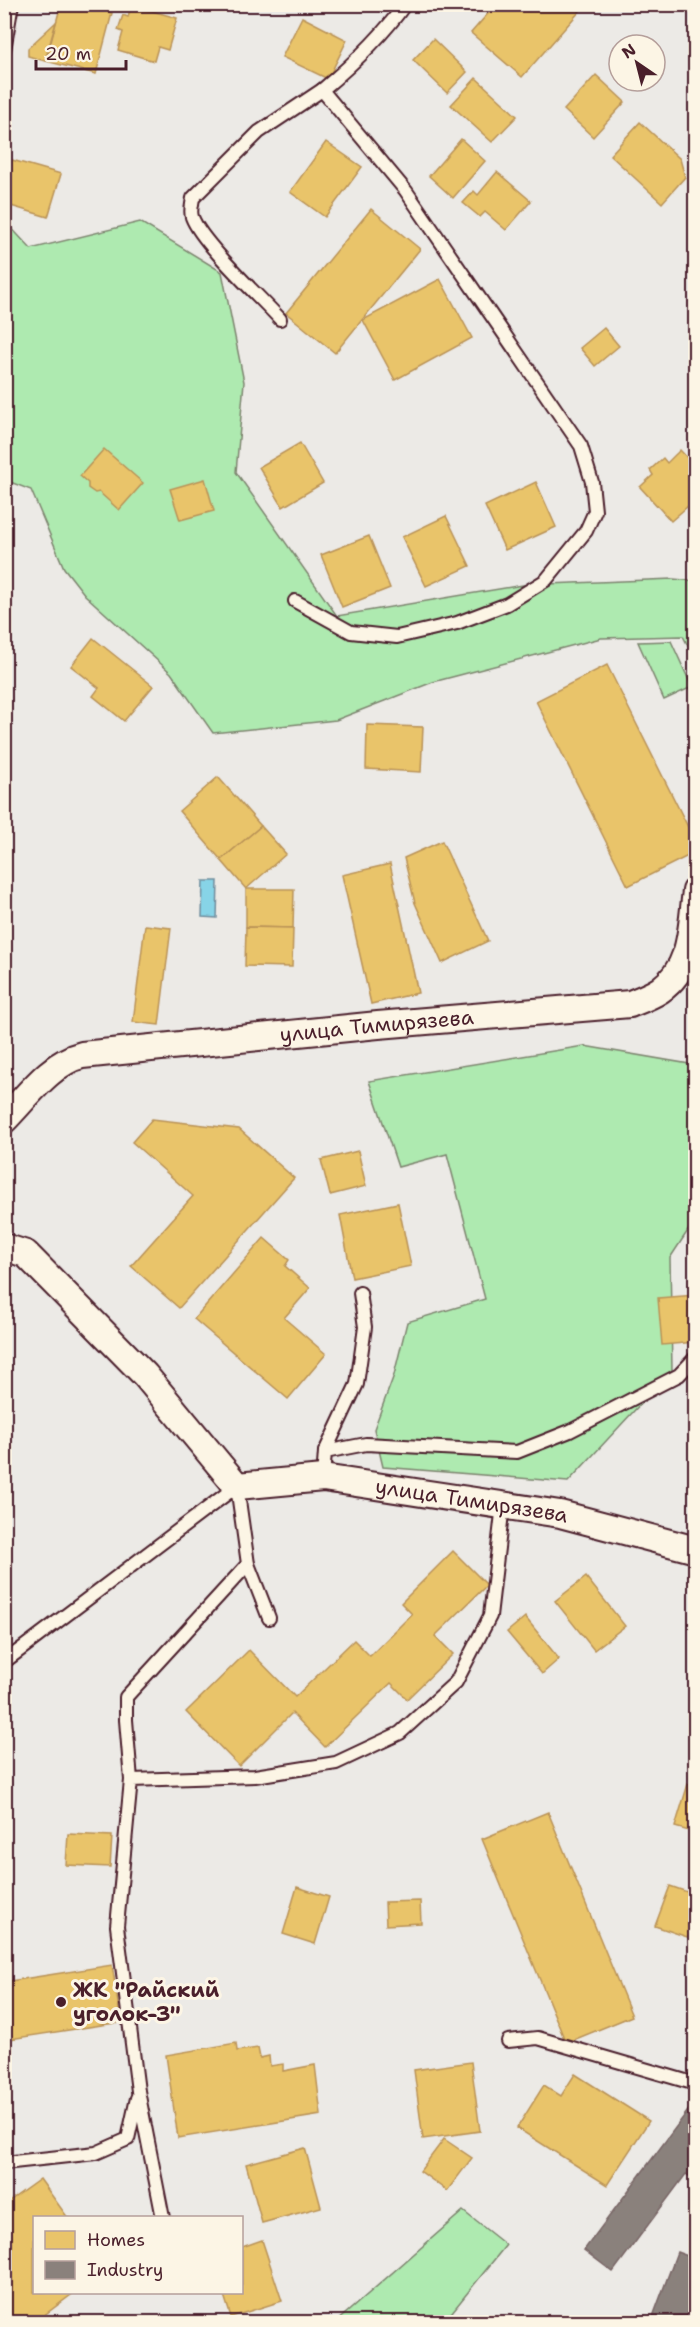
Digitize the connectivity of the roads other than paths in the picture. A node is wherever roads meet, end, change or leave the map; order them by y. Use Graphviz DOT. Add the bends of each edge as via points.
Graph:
graph roads {
  1 [pos="12,4"];
  2 [pos="405,4"];
  3 [pos="4,50"];
  4 [pos="322,90"];
  5 [pos="280,320"];
  6 [pos="295,601"];
  7 [pos="696,891"];
  8 [pos="4,1119"];
  9 [pos="4,1228"];
  10 [pos="15,1250"];
  11 [pos="360,1293"];
  12 [pos="696,1357"];
  13 [pos="325,1452"];
  14 [pos="322,1478"];
  15 [pos="237,1486"];
  16 [pos="503,1505"];
  17 [pos="696,1550"];
  18 [pos="248,1564"];
  19 [pos="269,1618"];
  20 [pos="4,1662"];
  21 [pos="132,1780"];
  22 [pos="508,2042"];
  23 [pos="696,2084"];
  24 [pos="138,2091"];
  25 [pos="4,2163"];
  26 [pos="163,2216"];
  1 -- 3 [label="lane"];
  2 -- 4 [label="lane" via="351,65"];
  4 -- 5 [label="lane" via="259,132 194,198 191,213 195,225 218,253"];
  4 -- 6 [label="lane" via="405,191 581,446 592,482 595,511 586,531 546,580 507,604 457,623 397,637 351,632"];
  7 -- 8 [label="street, улица Тимирязева" via="687,956 672,980 659,991 630,1004 82,1055 69,1058 54,1069"];
  9 -- 10 [label="street"];
  10 -- 15 [label="street" via="145,1375"];
  11 -- 13 [label="lane" via="365,1327 357,1384"];
  12 -- 13 [label="lane" via="679,1375 570,1431 517,1452 366,1444"];
  13 -- 14 [label="lane"];
  14 -- 15 [label="street, улица Тимирязева"];
  14 -- 16 [label="street, улица Тимирязева"];
  15 -- 18 [label="lane"];
  15 -- 20 [label="lane"];
  16 -- 17 [label="street, улица Тимирязева" via="560,1514"];
  16 -- 21 [label="lane" via="490,1616 456,1682 400,1733 336,1763 255,1776"];
  18 -- 19 [label="lane"];
  18 -- 21 [label="lane" via="126,1697"];
  21 -- 24 [label="lane" via="117,1926"];
  22 -- 23 [label="lane" via="538,2038"];
  24 -- 25 [label="lane" via="128,2139 96,2153"];
  24 -- 26 [label="lane"];
}
